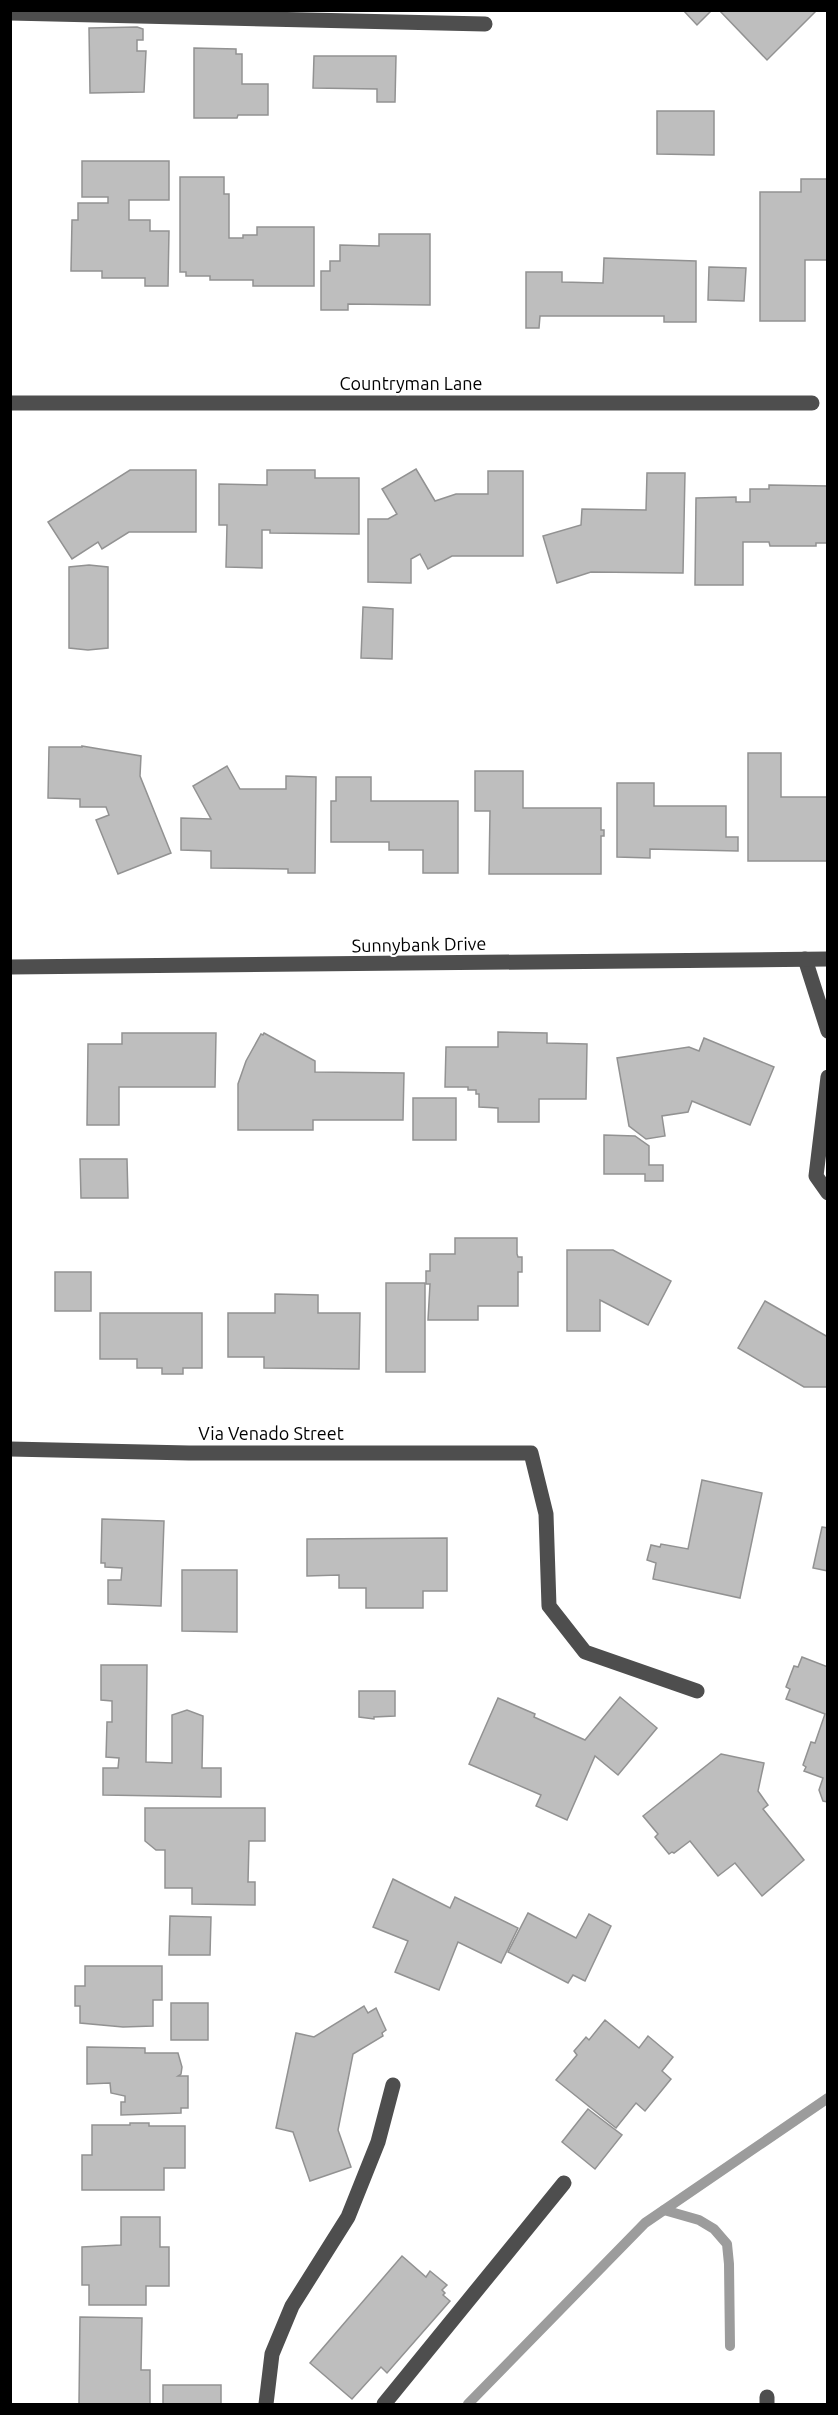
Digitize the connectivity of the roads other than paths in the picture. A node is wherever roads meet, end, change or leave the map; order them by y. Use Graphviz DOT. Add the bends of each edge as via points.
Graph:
graph roads {
  1 [pos="10,13"];
  2 [pos="485,24"];
  3 [pos="10,403"];
  4 [pos="812,403"];
  5 [pos="805,959"];
  6 [pos="828,959"];
  7 [pos="10,967"];
  8 [pos="828,1031"];
  9 [pos="828,1077"];
  10 [pos="828,1193"];
  11 [pos="10,1449"];
  12 [pos="697,1691"];
  13 [pos="393,2085"];
  14 [pos="564,2183"];
  15 [pos="266,2404"];
  16 [pos="384,2404"];
  1 -- 2 [label="street"];
  3 -- 4 [label="street, Countryman Lane"];
  5 -- 6 [label="street, Sunnybank Drive"];
  5 -- 7 [label="street, Sunnybank Drive"];
  5 -- 8 [label="street"];
  9 -- 10 [label="street" via="816,1176"];
  11 -- 12 [label="street, Via Venado Street" via="531,1453 546,1514 549,1606 585,1652"];
  13 -- 15 [label="street" via="378,2142 348,2217 292,2306 272,2354"];
  14 -- 16 [label="street"];
}
